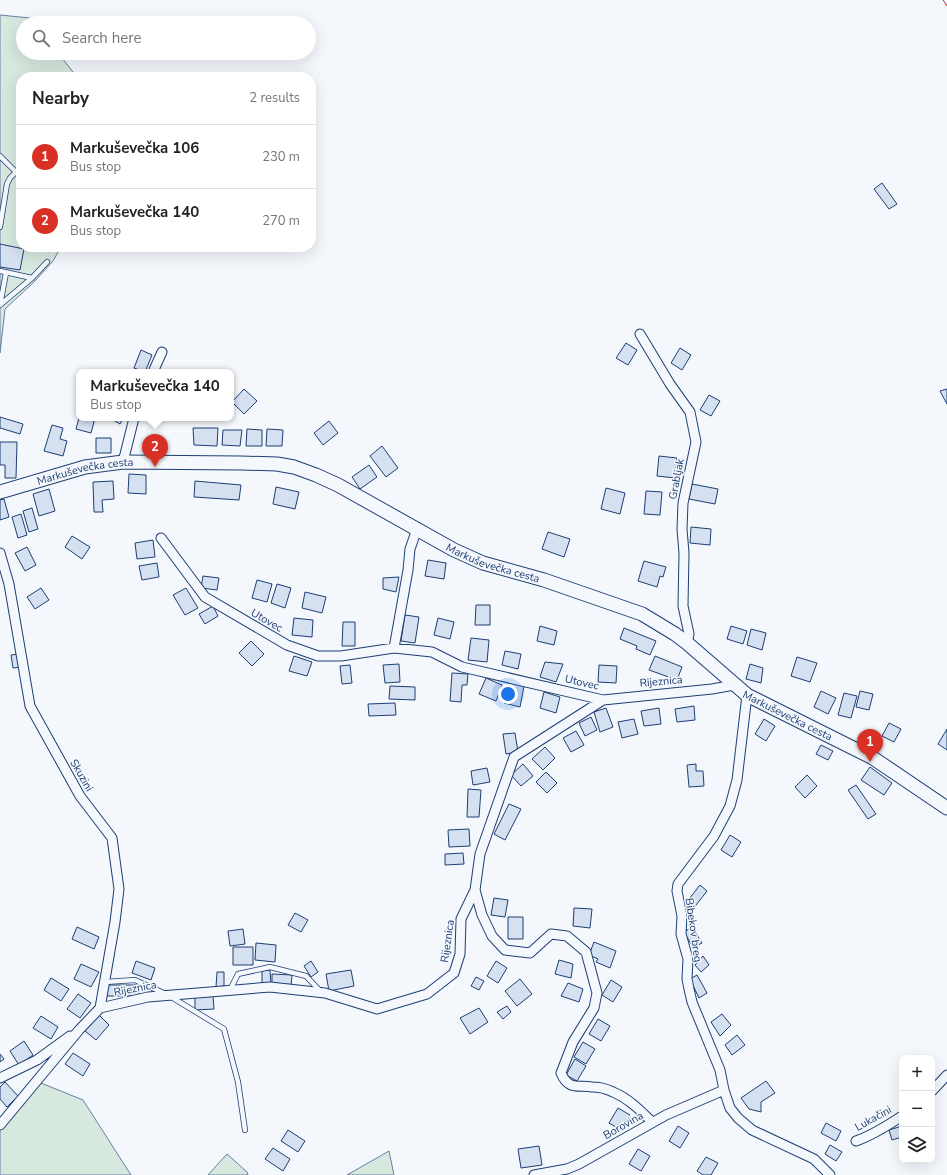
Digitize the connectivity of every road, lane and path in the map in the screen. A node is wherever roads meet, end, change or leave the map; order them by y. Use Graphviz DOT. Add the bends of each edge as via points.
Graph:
graph roads {
  1 [pos="0,156"];
  2 [pos="16,172"];
  3 [pos="0,227"];
  4 [pos="47,262"];
  5 [pos="0,271"];
  6 [pos="6,273"];
  7 [pos="32,278"];
  8 [pos="0,305"];
  9 [pos="0,308"];
  10 [pos="640,334"];
  11 [pos="162,352"];
  12 [pos="154,369"];
  13 [pos="133,421"];
  14 [pos="123,462"];
  15 [pos="0,492"];
  16 [pos="417,529"];
  17 [pos="161,538"];
  18 [pos="0,553"];
  19 [pos="687,643"];
  20 [pos="394,648"];
  21 [pos="734,684"];
  22 [pos="748,695"];
  23 [pos="603,700"];
  24 [pos="947,808"];
  25 [pos="475,890"];
  26 [pos="105,982"];
  27 [pos="230,990"];
  28 [pos="322,993"];
  29 [pos="168,995"];
  30 [pos="100,1008"];
  31 [pos="79,1030"];
  32 [pos="947,1075"];
  33 [pos="0,1078"];
  34 [pos="935,1088"];
  35 [pos="724,1090"];
  36 [pos="899,1118"];
  37 [pos="652,1122"];
  38 [pos="0,1125"];
  39 [pos="246,1130"];
  40 [pos="856,1141"];
  41 [pos="534,1175"];
  42 [pos="830,1175"];
  1 -- 2 [label="lane"];
  2 -- 3 [label="lane" via="7,184"];
  4 -- 7 [label="lane"];
  5 -- 6 [label="lane"];
  6 -- 7 [label="lane"];
  6 -- 8 [label="lane"];
  7 -- 8 [label="lane"];
  8 -- 9 [label="lane"];
  10 -- 19 [label="street, Grabljak" via="690,412 696,442 683,503 683,606 689,634"];
  11 -- 12 [label="street"];
  13 -- 14 [label="street"];
  14 -- 15 [label="main road, Markuševečka cesta" via="85,467"];
  14 -- 16 [label="main road, Markuševečka cesta" via="276,464 294,467 338,485"];
  16 -- 19 [label="main road, Markuševečka cesta" via="483,563 544,580 642,614"];
  16 -- 20 [label="street" via="410,549"];
  17 -- 20 [label="street, Utovec" via="205,597 288,645 318,656 341,656"];
  18 -- 26 [label="street, Skuzini" via="9,584 30,706 80,796 112,838 119,889"];
  19 -- 21 [label="main road, Markuševečka cesta"];
  20 -- 23 [label="street, Utovec" via="432,652 462,666"];
  21 -- 22 [label="main road, Markuševečka cesta"];
  21 -- 23 [label="street, Rijeznica" via="712,689"];
  22 -- 24 [label="main road, Markuševečka cesta" via="873,758"];
  22 -- 35 [label="street, Bibekov breg" via="737,780 730,806 714,836 682,877 677,891 692,1002 720,1070"];
  23 -- 25 [label="street, Rijeznica" via="514,757 480,854"];
  25 -- 28 [label="street, Rijeznica" via="461,920 460,954 454,973 427,994 377,1009"];
  25 -- 37 [label="street" via="482,915 492,936 505,950 530,953 552,934 567,936 586,952 597,993 594,1008 573,1042 561,1073 569,1084 574,1086 591,1086 613,1092 641,1110"];
  26 -- 29 [label="lane" via="135,980"];
  26 -- 30 [label="street, Skuzini"];
  27 -- 28 [label="street, Rijeznica" via="270,987"];
  27 -- 28 [label="lane" via="238,974 270,966 306,976"];
  27 -- 29 [label="street, Rijeznica"];
  29 -- 30 [label="street, Rijeznica"];
  29 -- 39 [label="lane" via="224,1029 238,1082"];
  30 -- 31 [label="street"];
  31 -- 33 [label="street" via="37,1060"];
  31 -- 38 [label="street"];
  32 -- 34 [label="street"];
  35 -- 37 [label="street, Borovina"];
  35 -- 42 [label="street, Bibekov breg" via="730,1108 745,1125 814,1159"];
  36 -- 40 [label="street, Lukačini" via="882,1130"];
  37 -- 41 [label="street, Borovina" via="579,1164 567,1169"];
}
